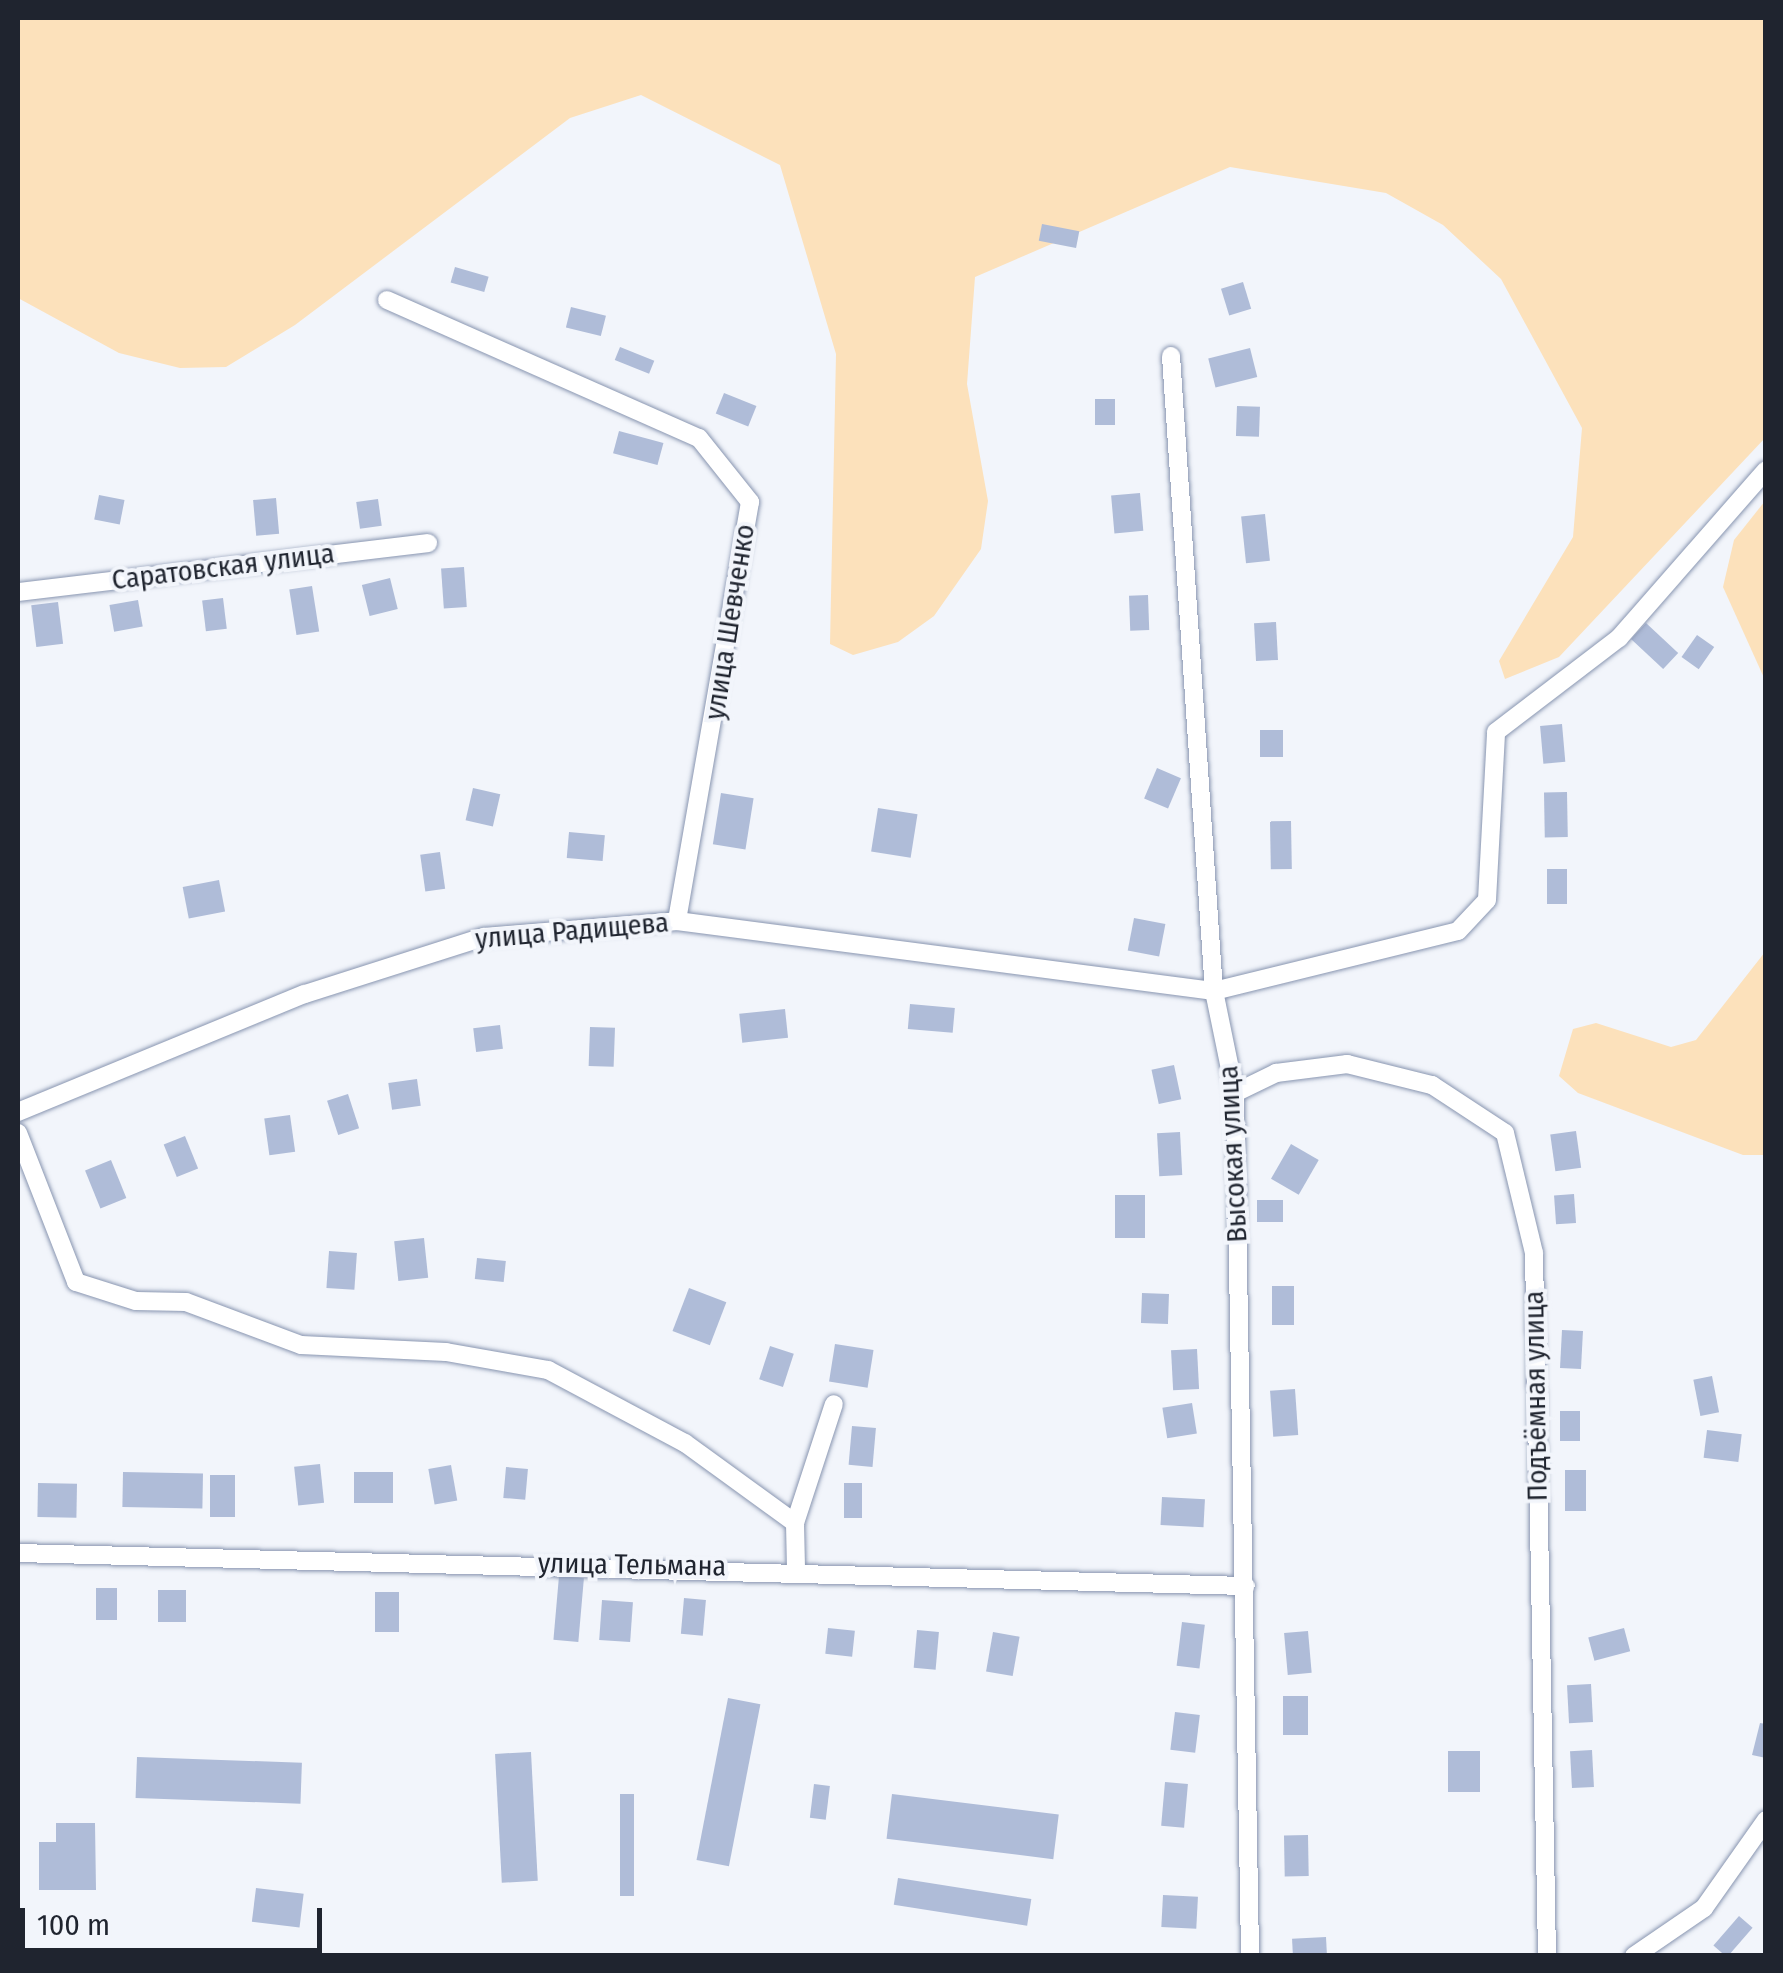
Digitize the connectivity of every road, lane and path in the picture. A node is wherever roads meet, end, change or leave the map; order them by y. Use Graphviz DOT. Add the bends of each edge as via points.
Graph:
graph roads {
  1 [pos="387,300"];
  2 [pos="1170,356"];
  3 [pos="1766,470"];
  4 [pos="428,542"];
  5 [pos="18,592"];
  6 [pos="677,922"];
  7 [pos="1214,991"];
  8 [pos="1235,1093"];
  9 [pos="18,1112"];
  10 [pos="18,1132"];
  11 [pos="834,1404"];
  12 [pos="795,1523"];
  13 [pos="18,1553"];
  14 [pos="796,1568"];
  15 [pos="1246,1586"];
  16 [pos="1766,1820"];
  17 [pos="1250,1956"];
  18 [pos="1547,1956"];
  19 [pos="1634,1956"];
  1 -- 6 [label="street, улица Шевченко" via="699,438 750,502"];
  2 -- 7 [label="street, Высокая улица"];
  3 -- 7 [label="street" via="1619,638 1496,732 1487,900 1476,920"];
  4 -- 5 [label="street, Саратовская улица"];
  6 -- 7 [label="street, улица Радищева"];
  6 -- 9 [label="street, улица Радищева" via="457,941"];
  7 -- 8 [label="street, Высокая улица"];
  8 -- 15 [label="street, Высокая улица"];
  8 -- 18 [label="street, Подъёмная улица" via="1276,1073 1347,1064 1432,1085 1505,1133 1534,1253"];
  10 -- 12 [label="street" via="76,1282 136,1302 186,1302 301,1345 446,1352 548,1370 685,1443"];
  11 -- 12 [label="street"];
  12 -- 14 [label="street"];
  13 -- 14 [label="street, улица Тельмана"];
  14 -- 15 [label="street, улица Тельмана"];
  15 -- 17 [label="street, Высокая улица"];
  16 -- 19 [label="street" via="1704,1908"];
}
